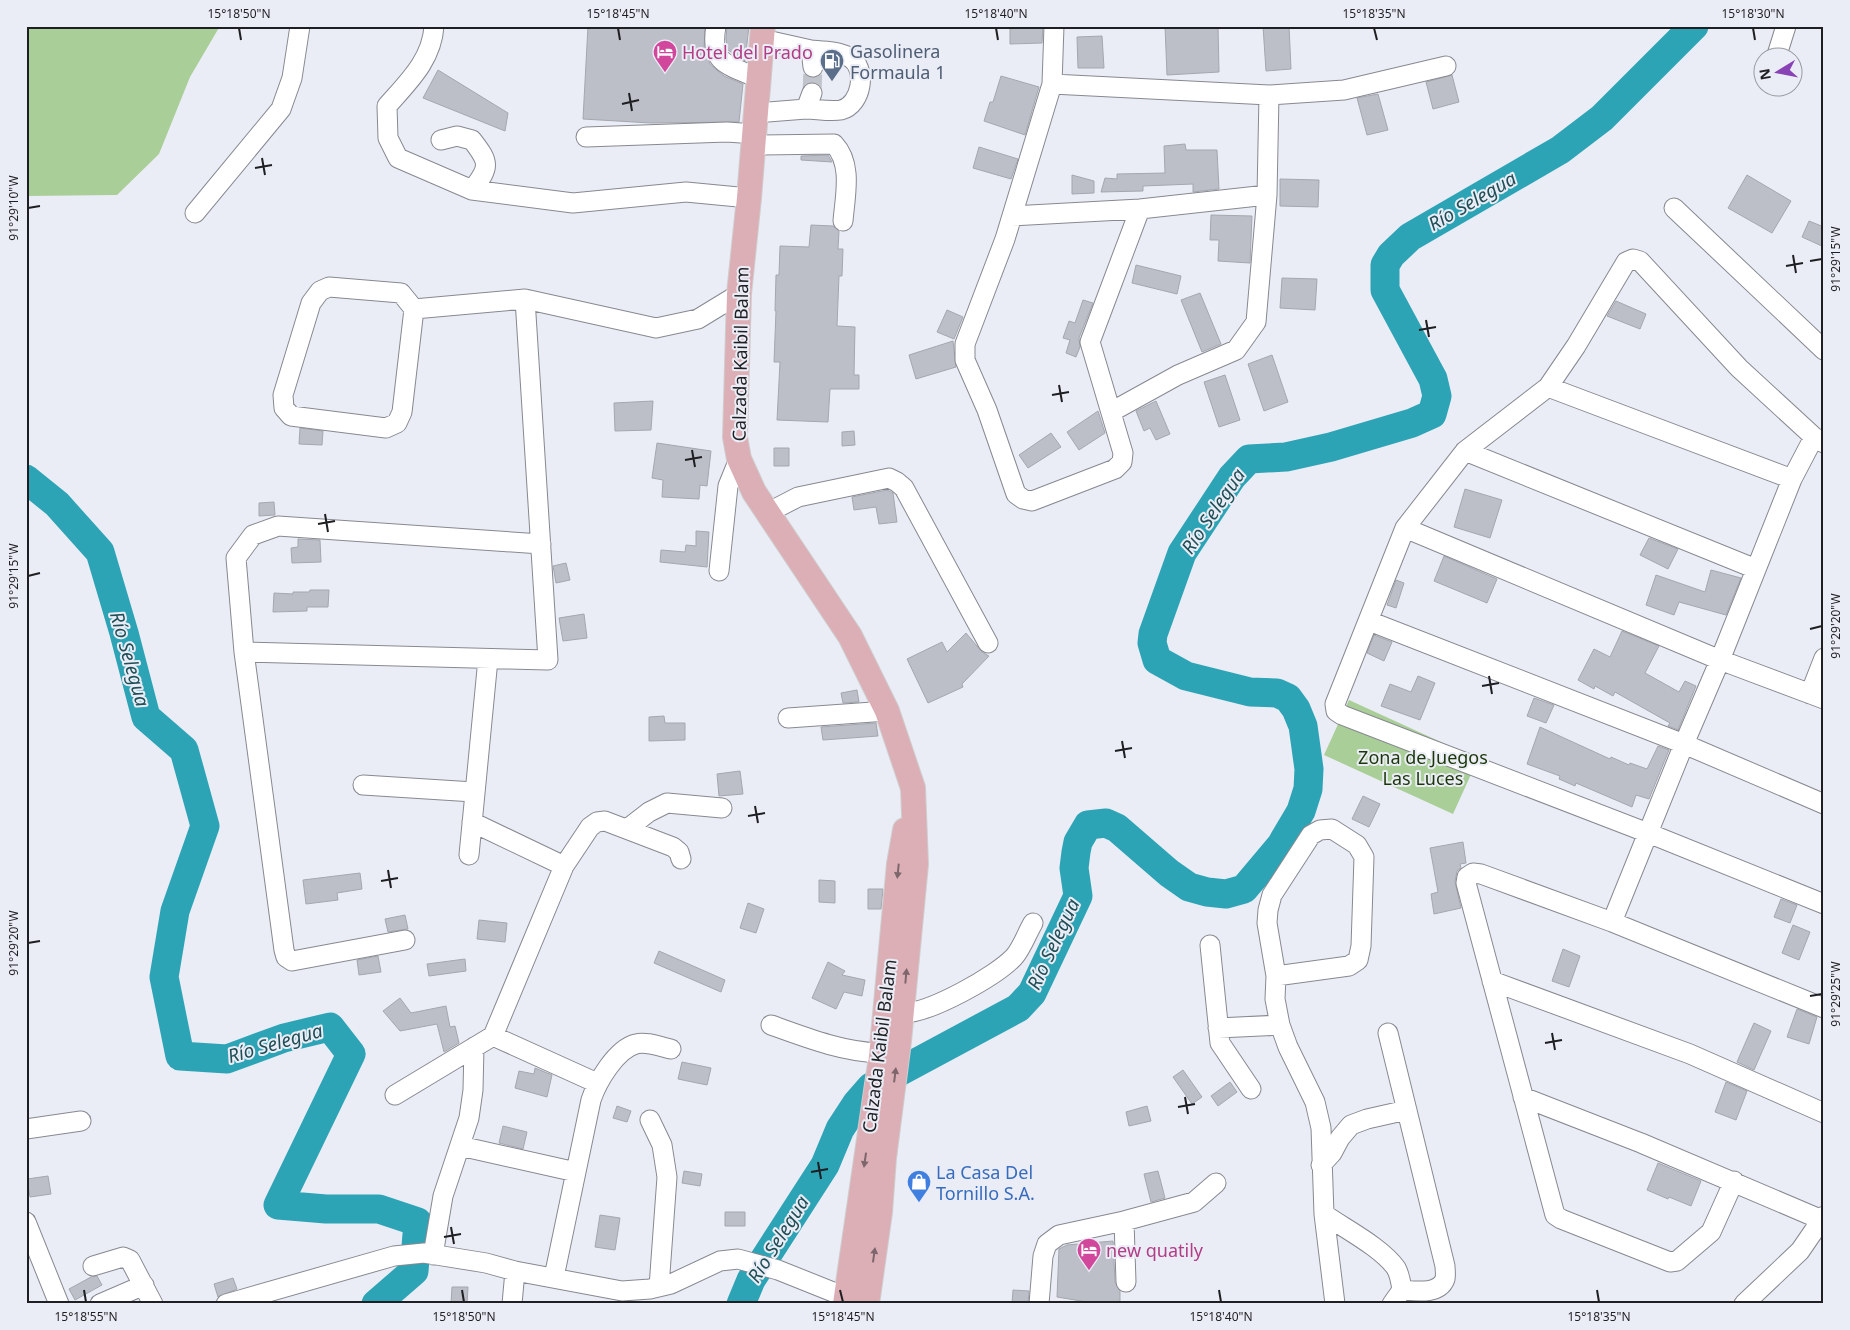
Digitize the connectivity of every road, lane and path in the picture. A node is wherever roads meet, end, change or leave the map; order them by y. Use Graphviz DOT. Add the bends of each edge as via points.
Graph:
graph roads {
  1 [pos="300,26"];
  2 [pos="434,26"];
  3 [pos="716,26"];
  4 [pos="1054,26"];
  5 [pos="1786,26"];
  6 [pos="763,32"];
  7 [pos="1779,48"];
  8 [pos="1446,66"];
  9 [pos="759,78"];
  10 [pos="1052,84"];
  11 [pos="1269,95"];
  12 [pos="755,131"];
  13 [pos="586,137"];
  14 [pos="441,140"];
  15 [pos="472,190"];
  16 [pos="1267,195"];
  17 [pos="750,198"];
  18 [pos="1674,208"];
  19 [pos="1140,209"];
  20 [pos="195,213"];
  21 [pos="1012,216"];
  22 [pos="843,221"];
  23 [pos="739,294"];
  24 [pos="525,299"];
  25 [pos="414,309"];
  26 [pos="1824,350"];
  27 [pos="1548,387"];
  28 [pos="1111,412"];
  29 [pos="1819,440"];
  30 [pos="1465,451"];
  31 [pos="739,459"];
  32 [pos="1792,479"];
  33 [pos="767,513"];
  34 [pos="1405,528"];
  35 [pos="541,544"];
  36 [pos="1756,568"];
  37 [pos="720,570"];
  38 [pos="1369,621"];
  39 [pos="988,643"];
  40 [pos="244,652"];
  41 [pos="1824,658"];
  42 [pos="488,659"];
  43 [pos="1720,660"];
  44 [pos="1817,696"];
  45 [pos="887,711"];
  46 [pos="788,718"];
  47 [pos="1684,744"];
  48 [pos="362,785"];
  49 [pos="913,788"];
  50 [pos="474,792"];
  51 [pos="1824,804"];
  52 [pos="722,808"];
  53 [pos="472,822"];
  54 [pos="627,829"];
  55 [pos="1648,833"];
  56 [pos="469,855"];
  57 [pos="681,860"];
  58 [pos="564,866"];
  59 [pos="1824,904"];
  60 [pos="1612,922"];
  61 [pos="1033,923"];
  62 [pos="405,940"];
  63 [pos="1210,946"];
  64 [pos="1276,976"];
  65 [pos="1492,981"];
  66 [pos="1824,1008"];
  67 [pos="902,1013"];
  68 [pos="771,1025"];
  69 [pos="1280,1025"];
  70 [pos="1218,1028"];
  71 [pos="1388,1033"];
  72 [pos="493,1036"];
  73 [pos="474,1047"];
  74 [pos="671,1049"];
  75 [pos="887,1050"];
  76 [pos="597,1083"];
  77 [pos="1251,1089"];
  78 [pos="395,1095"];
  79 [pos="1523,1097"];
  80 [pos="1406,1110"];
  81 [pos="1824,1114"];
  82 [pos="80,1120"];
  83 [pos="650,1120"];
  84 [pos="26,1129"];
  85 [pos="460,1146"];
  86 [pos="1321,1165"];
  87 [pos="576,1172"];
  88 [pos="1734,1181"];
  89 [pos="1216,1183"];
  90 [pos="1324,1214"];
  91 [pos="1823,1218"];
  92 [pos="1124,1221"];
  93 [pos="26,1222"];
  94 [pos="428,1254"];
  95 [pos="93,1266"];
  96 [pos="515,1270"];
  97 [pos="554,1277"];
  98 [pos="1126,1282"];
  99 [pos="144,1285"];
  100 [pos="659,1287"];
  101 [pos="1397,1297"];
  102 [pos="621,1298"];
  103 [pos="855,1302"];
  104 [pos="59,1304"];
  105 [pos="100,1304"];
  106 [pos="153,1304"];
  107 [pos="226,1304"];
  108 [pos="512,1304"];
  109 [pos="1039,1304"];
  110 [pos="1335,1304"];
  111 [pos="1744,1304"];
  1 -- 20 [label="street" via="292,78 281,109"];
  2 -- 15 [label="street" via="433,40 422,66 388,106 388,138 398,158"];
  3 -- 9 [label="street" via="714,48 722,61"];
  4 -- 10 [label="street"];
  5 -- 7 [label="street"];
  6 -- 9 [label="main road, Calzada Kaibil Balam"];
  6 -- 12 [label="street" via="812,59 838,53 850,57 858,65 860,74 857,98 850,106 840,110 809,101"];
  8 -- 11 [label="street" via="1344,90"];
  9 -- 12 [label="main road, Calzada Kaibil Balam"];
  10 -- 11 [label="street"];
  10 -- 21 [label="street"];
  11 -- 16 [label="street"];
  12 -- 13 [label="street"];
  12 -- 17 [label="main road, Calzada Kaibil Balam"];
  12 -- 22 [label="street" via="834,144 847,167"];
  14 -- 15 [label="street" via="457,136 472,140 483,154 486,168"];
  15 -- 17 [label="street" via="573,202 686,192"];
  16 -- 19 [label="street"];
  16 -- 28 [label="street" via="1256,322 1236,350 1178,375"];
  17 -- 23 [label="main road, Calzada Kaibil Balam"];
  18 -- 26 [label="street"];
  19 -- 21 [label="street"];
  19 -- 28 [label="street" via="1090,342"];
  21 -- 28 [label="street" via="965,344 965,360 987,410 1016,494 1023,500 1032,501 1115,469 1122,462 1123,453"];
  23 -- 24 [label="street" via="698,319 656,328"];
  23 -- 31 [label="main road, Calzada Kaibil Balam" via="736,437"];
  24 -- 25 [label="street"];
  24 -- 35 [label="street"];
  25 -- 25 [label="street" via="402,412 397,423 386,428 290,416 284,408 283,395 311,303 320,291 329,287 401,293"];
  27 -- 29 [label="street" via="1621,268 1633,259 1640,261 1739,368"];
  27 -- 30 [label="street"];
  27 -- 32 [label="street"];
  29 -- 32 [label="street"];
  30 -- 34 [label="street"];
  30 -- 36 [label="street"];
  31 -- 33 [label="main road, Calzada Kaibil Balam"];
  31 -- 37 [label="street" via="728,486"];
  32 -- 36 [label="street"];
  33 -- 39 [label="street" via="798,496 889,478 897,482 904,488"];
  33 -- 45 [label="main road, Calzada Kaibil Balam" via="850,636"];
  34 -- 38 [label="street"];
  34 -- 43 [label="street"];
  35 -- 40 [label="street" via="278,526 252,535 236,558"];
  35 -- 42 [label="street" via="548,660"];
  36 -- 43 [label="street"];
  38 -- 47 [label="street"];
  38 -- 55 [label="street" via="1335,704 1336,712"];
  40 -- 42 [label="street"];
  40 -- 62 [label="street" via="286,957 292,961"];
  41 -- 44 [label="street"];
  42 -- 50 [label="street"];
  43 -- 44 [label="street"];
  43 -- 47 [label="street"];
  45 -- 46 [label="street"];
  45 -- 49 [label="main road, Calzada Kaibil Balam"];
  47 -- 51 [label="street"];
  47 -- 55 [label="street"];
  48 -- 50 [label="street"];
  67 -- 49 [label="main road, Calzada Kaibil Balam, one-way" via="916,864"];
  49 -- 75 [label="main road, Calzada Kaibil Balam, one-way" via="899,864"];
  50 -- 53 [label="street"];
  52 -- 54 [label="street" via="667,804 649,812"];
  53 -- 56 [label="street"];
  53 -- 58 [label="street"];
  54 -- 57 [label="street" via="673,847"];
  54 -- 58 [label="street" via="605,821 597,822 590,827"];
  55 -- 59 [label="street"];
  55 -- 60 [label="street"];
  58 -- 72 [label="street"];
  60 -- 65 [label="street" via="1473,873 1467,877 1466,883"];
  60 -- 66 [label="street"];
  61 -- 67 [label="street" via="1016,955 1001,969 950,998 912,1013"];
  63 -- 70 [label="street"];
  64 -- 64 [label="street" via="1267,923 1272,895 1311,834 1332,829 1357,845 1364,857 1358,960 1349,966"];
  64 -- 69 [label="street" via="1275,999"];
  65 -- 79 [label="street"];
  65 -- 81 [label="street" via="1690,1054"];
  67 -- 75 [label="main road, Calzada Kaibil Balam"];
  68 -- 75 [label="street" via="849,1050"];
  69 -- 70 [label="street"];
  69 -- 86 [label="street" via="1315,1102 1321,1128"];
  70 -- 77 [label="street" via="1220,1043"];
  71 -- 80 [label="street"];
  72 -- 73 [label="street"];
  72 -- 76 [label="street"];
  73 -- 78 [label="street"];
  73 -- 85 [label="street" via="470,1118"];
  74 -- 76 [label="street" via="637,1043 624,1049"];
  75 -- 103 [label="main road, Calzada Kaibil Balam" via="882,1111"];
  76 -- 87 [label="street" via="590,1100"];
  79 -- 88 [label="street"];
  79 -- 88 [label="street" via="1554,1215 1561,1219 1670,1262 1676,1261 1711,1232"];
  80 -- 86 [label="street" via="1352,1125"];
  80 -- 101 [label="street" via="1445,1266 1445,1278 1438,1287"];
  82 -- 84 [label="street"];
  83 -- 100 [label="street" via="662,1145 667,1177"];
  85 -- 87 [label="street"];
  85 -- 94 [label="street"];
  86 -- 90 [label="street"];
  87 -- 97 [label="street"];
  88 -- 91 [label="street"];
  89 -- 92 [label="street" via="1194,1202"];
  90 -- 101 [label="street" via="1384,1255 1396,1268 1400,1277"];
  90 -- 110 [label="street"];
  91 -- 111 [label="street" via="1800,1251"];
  92 -- 98 [label="street"];
  92 -- 109 [label="street" via="1059,1235 1047,1244"];
  93 -- 104 [label="street"];
  94 -- 96 [label="street"];
  94 -- 107 [label="street" via="394,1256"];
  95 -- 99 [label="street" via="123,1256 130,1260"];
  96 -- 97 [label="street"];
  96 -- 108 [label="street"];
  97 -- 102 [label="street"];
  99 -- 105 [label="street"];
  99 -- 106 [label="street"];
  100 -- 102 [label="street"];
  100 -- 103 [label="street" via="720,1261 738,1259 778,1270"];
}
